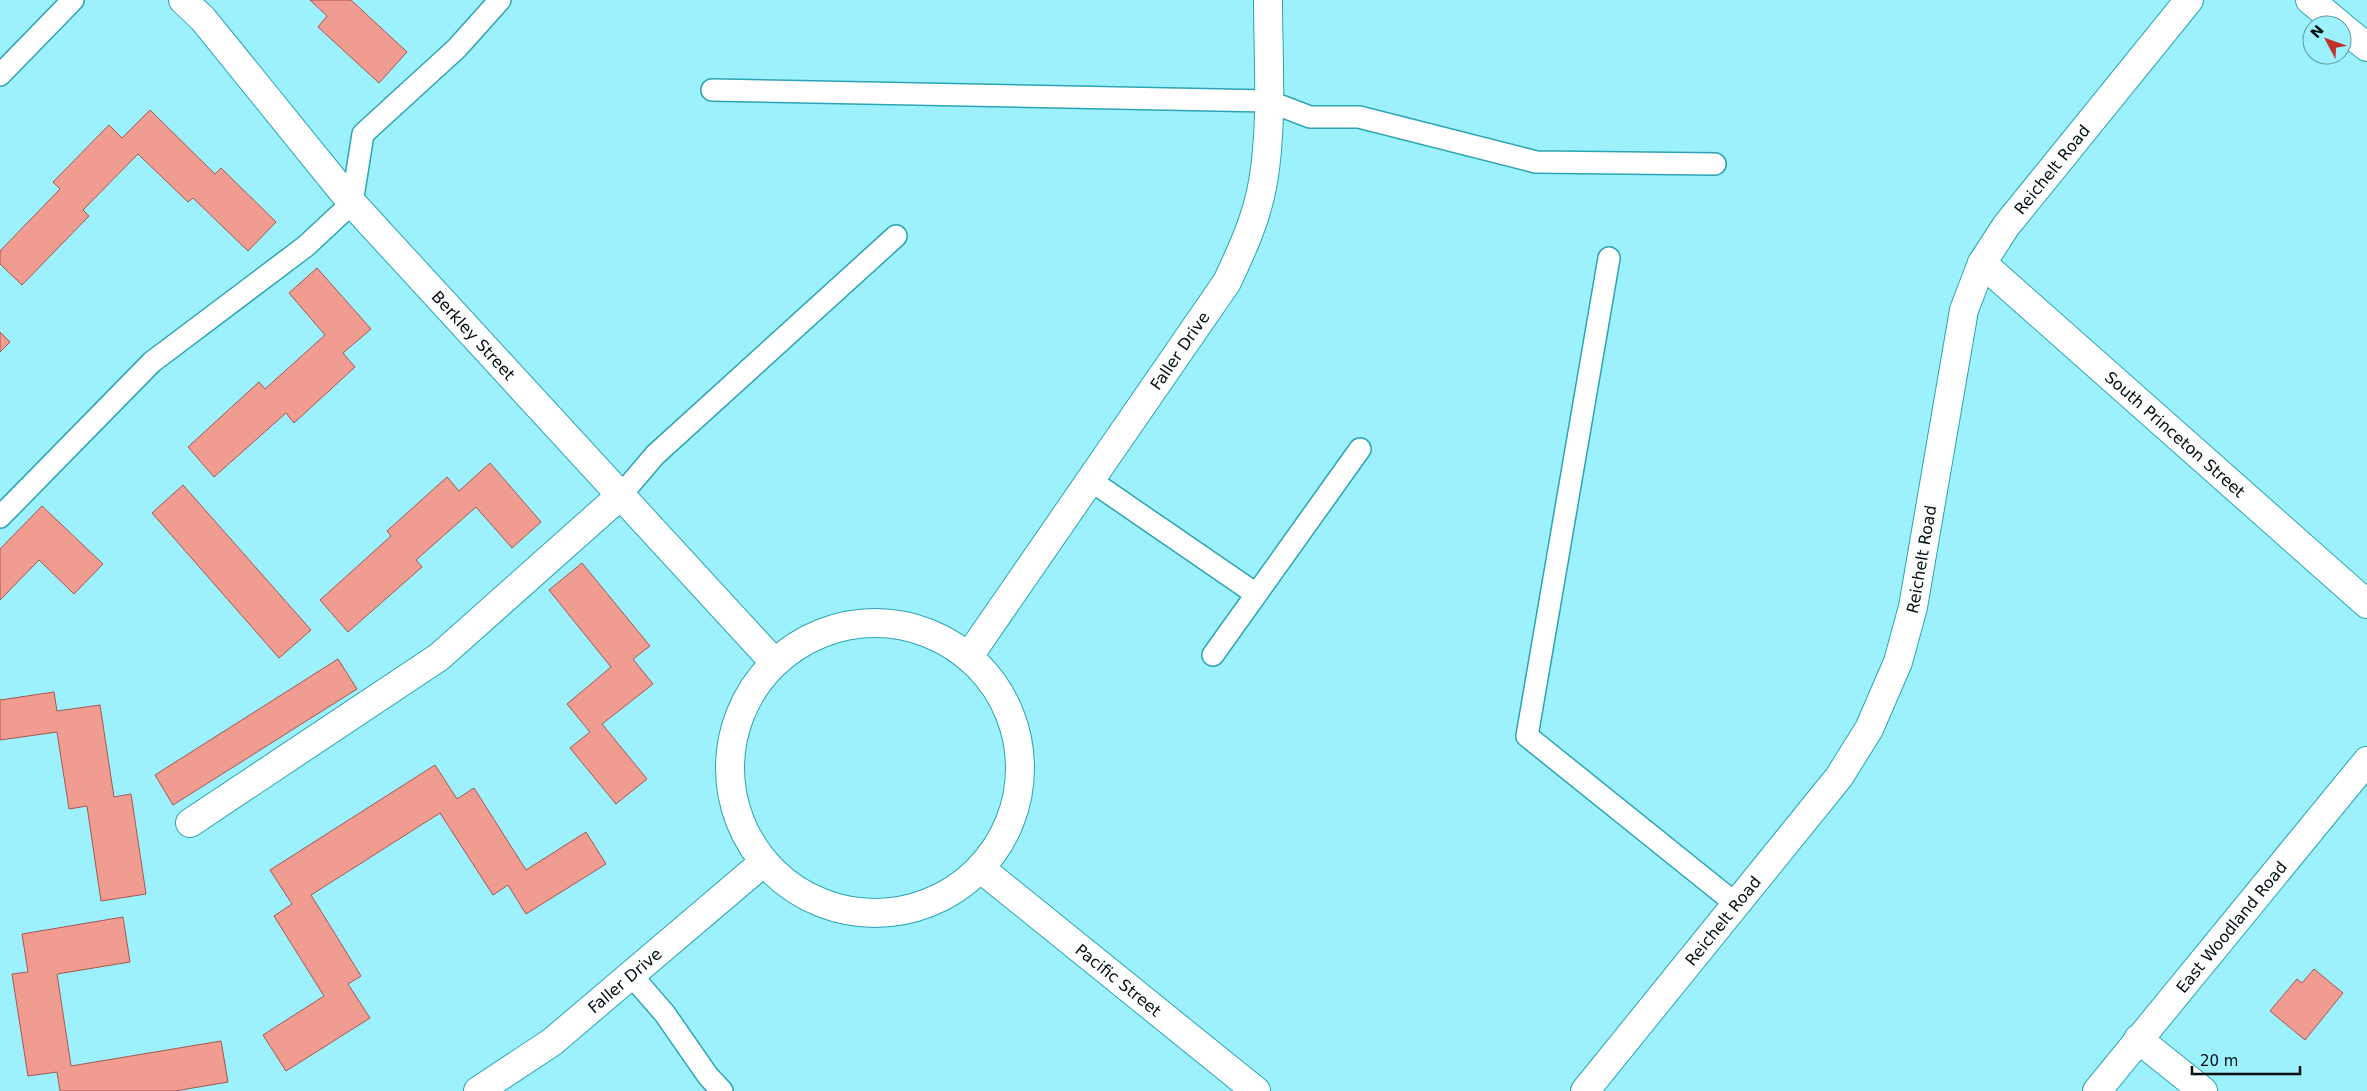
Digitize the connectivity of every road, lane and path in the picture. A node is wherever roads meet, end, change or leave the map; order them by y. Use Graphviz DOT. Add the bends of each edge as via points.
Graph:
graph roads {
  1 [pos="73,0"];
  2 [pos="184,0"];
  3 [pos="500,0"];
  4 [pos="1268,0"];
  5 [pos="2189,0"];
  6 [pos="2310,0"];
  7 [pos="2328,15"];
  8 [pos="2352,35"];
  9 [pos="2367,48"];
  10 [pos="0,75"];
  11 [pos="712,90"];
  12 [pos="1268,102"];
  13 [pos="1715,164"];
  14 [pos="352,203"];
  15 [pos="896,236"];
  16 [pos="1609,258"];
  17 [pos="1982,263"];
  18 [pos="1360,449"];
  19 [pos="1090,480"];
  20 [pos="621,495"];
  21 [pos="0,516"];
  22 [pos="1256,594"];
  23 [pos="2367,604"];
  24 [pos="1213,654"];
  25 [pos="969,656"];
  26 [pos="773,661"];
  27 [pos="2367,761"];
  28 [pos="190,823"];
  29 [pos="764,862"];
  30 [pos="980,868"];
  31 [pos="1736,904"];
  32 [pos="632,976"];
  33 [pos="2138,1039"];
  34 [pos="478,1091"];
  35 [pos="722,1091"];
  36 [pos="1256,1091"];
  37 [pos="1585,1091"];
  38 [pos="2097,1091"];
  39 [pos="2203,1091"];
  1 -- 10 [label="lane"];
  2 -- 14 [label="street, Berkley Street" via="203,19"];
  3 -- 14 [label="lane" via="457,48 363,134"];
  4 -- 12 [label="street, Faller Drive"];
  5 -- 17 [label="street, Reichelt Road" via="2006,226"];
  6 -- 7 [label="street"];
  8 -- 9 [label="street"];
  11 -- 12 [label="lane"];
  12 -- 13 [label="lane" via="1310,117 1359,117 1536,162"];
  12 -- 19 [label="street, Faller Drive" via="1263,182 1248,239 1227,282"];
  14 -- 20 [label="street, Berkley Street"];
  14 -- 21 [label="lane" via="306,246 152,362"];
  15 -- 20 [label="lane" via="655,455"];
  16 -- 31 [label="lane" via="1527,736"];
  17 -- 23 [label="street, South Princeton Street"];
  17 -- 31 [label="street, Reichelt Road" via="1964,310 1913,607 1898,662 1868,729 1839,777"];
  18 -- 22 [label="lane"];
  19 -- 22 [label="lane"];
  19 -- 25 [label="street, Faller Drive"];
  20 -- 26 [label="street, Berkley Street"];
  20 -- 28 [label="street" via="440,657"];
  22 -- 24 [label="lane"];
  25 -- 26 [label="street" via="937,636 903,625 868,622 831,629 796,645"];
  25 -- 30 [label="street" via="1003,698 1017,736 1020,774 1014,809 1000,841"];
  26 -- 29 [label="street" via="743,706 734,734 730,764 732,797 742,828"];
  27 -- 33 [label="street, East Woodland Road"];
  29 -- 30 [label="street" via="789,885 822,903 856,912 892,912 926,904 956,889"];
  29 -- 32 [label="street, Faller Drive"];
  30 -- 36 [label="street, Pacific Street"];
  31 -- 37 [label="street, Reichelt Road"];
  32 -- 34 [label="street, Faller Drive" via="552,1042"];
  32 -- 35 [label="lane" via="665,1014"];
  33 -- 38 [label="street, East Woodland Road"];
  33 -- 39 [label="street"];
}
